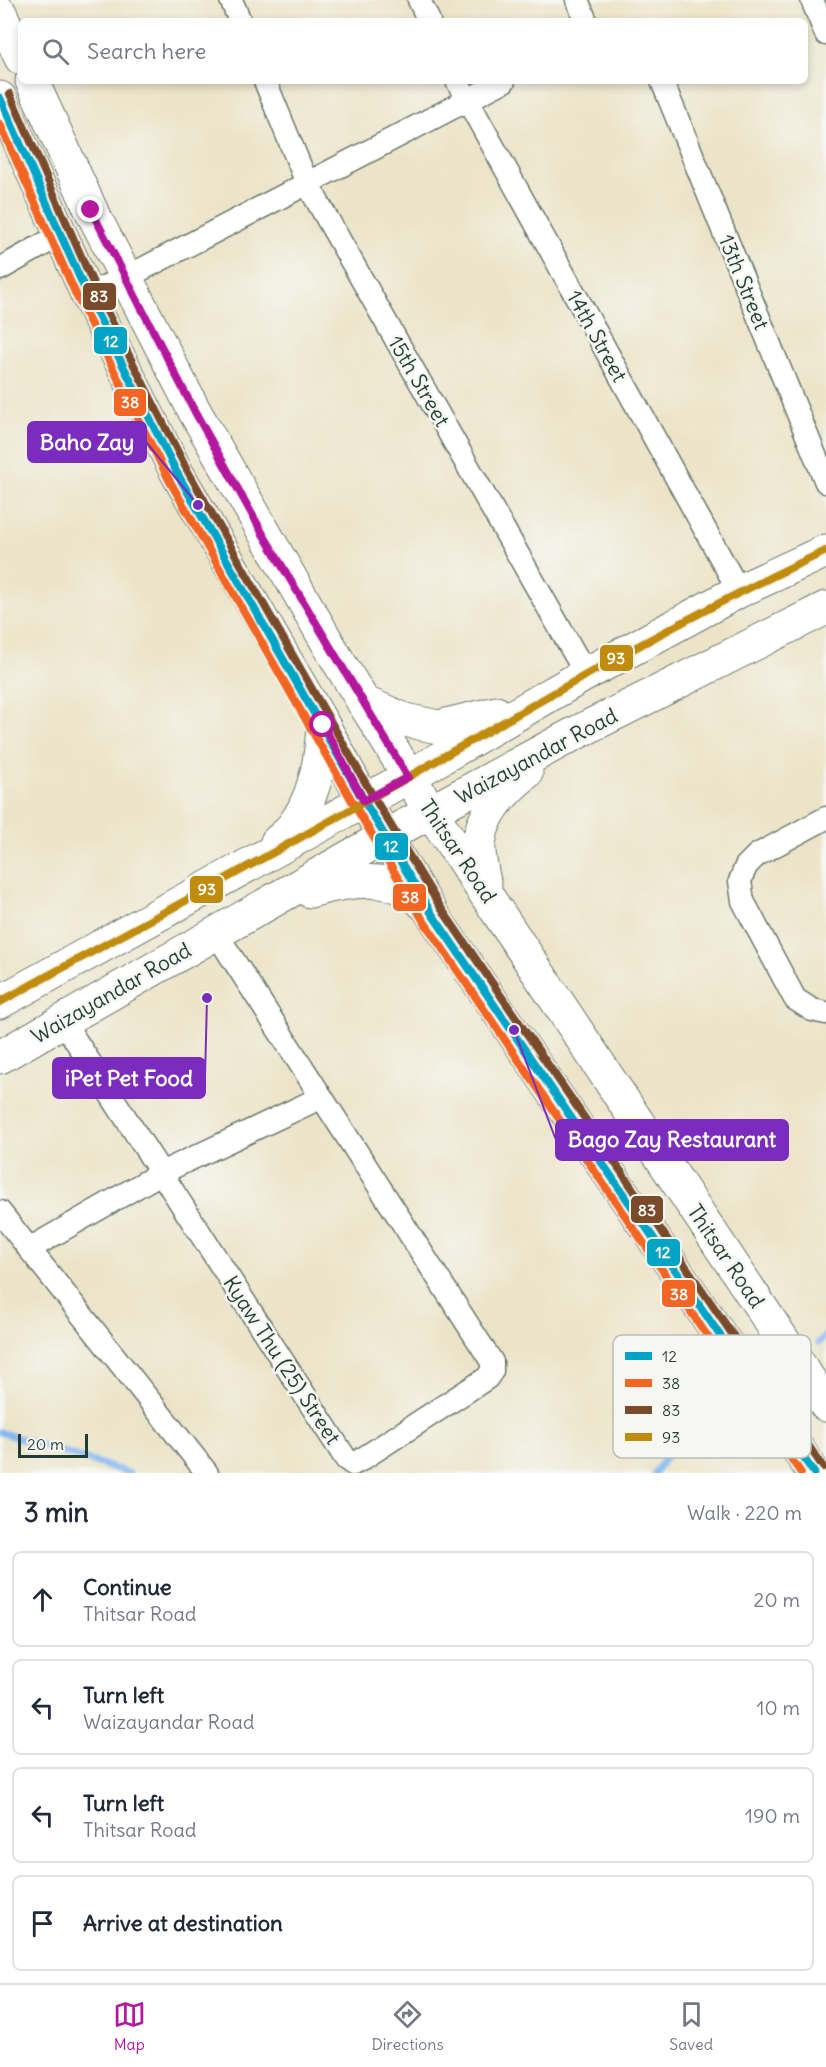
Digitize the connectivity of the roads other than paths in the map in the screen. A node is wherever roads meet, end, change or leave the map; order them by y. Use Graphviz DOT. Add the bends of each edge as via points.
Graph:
graph roads {
  1 [pos="231,0"];
  2 [pos="419,0"];
  3 [pos="577,0"];
  4 [pos="812,0"];
  5 [pos="0,13"];
  6 [pos="239,18"];
  7 [pos="428,18"];
  8 [pos="585,18"];
  9 [pos="826,34"];
  10 [pos="18,52"];
  11 [pos="33,84"];
  12 [pos="266,84"];
  13 [pos="491,84"];
  14 [pos="663,84"];
  15 [pos="461,91"];
  16 [pos="0,98"];
  17 [pos="307,183"];
  18 [pos="60,235"];
  19 [pos="0,269"];
  20 [pos="127,277"];
  21 [pos="87,294"];
  22 [pos="826,482"];
  23 [pos="826,550"];
  24 [pos="739,591"];
  25 [pos="826,608"];
  26 [pos="586,674"];
  27 [pos="544,697"];
  28 [pos="363,702"];
  29 [pos="323,725"];
  30 [pos="572,735"];
  31 [pos="408,777"];
  32 [pos="364,801"];
  33 [pos="431,812"];
  34 [pos="826,818"];
  35 [pos="384,837"];
  36 [pos="248,864"];
  37 [pos="486,894"];
  38 [pos="270,902"];
  39 [pos="432,914"];
  40 [pos="216,933"];
  41 [pos="0,1002"];
  42 [pos="826,1013"];
  43 [pos="63,1021"];
  44 [pos="0,1057"];
  45 [pos="320,1098"];
  46 [pos="161,1173"];
  47 [pos="0,1212"];
  48 [pos="29,1249"];
  49 [pos="720,1335"];
  50 [pos="779,1335"];
  51 [pos="811,1383"];
  52 [pos="826,1406"];
  53 [pos="804,1458"];
  54 [pos="207,1473"];
  55 [pos="814,1473"];
  1 -- 6 [label="street"];
  2 -- 7 [label="street"];
  3 -- 8 [label="street"];
  4 -- 9 [label="street"];
  5 -- 10 [label="main road"];
  11 -- 20 [label="main road, Thitsar Road" via="91,210"];
  12 -- 17 [label="street, 15th Street"];
  13 -- 15 [label="street"];
  14 -- 22 [label="street, 13th Street"];
  15 -- 17 [label="street"];
  15 -- 24 [label="street, 14th Street"];
  16 -- 18 [label="main road"];
  17 -- 20 [label="street"];
  17 -- 26 [label="street, 15th Street"];
  18 -- 19 [label="street"];
  18 -- 21 [label="main road"];
  20 -- 21 [label="street"];
  20 -- 28 [label="main road, Thitsar Road" via="195,412"];
  21 -- 29 [label="main road" via="177,473"];
  23 -- 24 [label="main road, Waizayandar Road"];
  24 -- 26 [label="main road, Waizayandar Road"];
  25 -- 30 [label="main road, Waizayandar Road"];
  26 -- 27 [label="main road, Waizayandar Road"];
  27 -- 28 [label="main road" via="474,720 438,727 405,720"];
  27 -- 31 [label="main road, Waizayandar Road"];
  28 -- 31 [label="main road, Thitsar Road"];
  29 -- 32 [label="main road"];
  29 -- 36 [label="main road" via="321,759 308,800 289,833"];
  30 -- 33 [label="main road, Waizayandar Road"];
  30 -- 37 [label="main road" via="502,792 484,824 478,846"];
  31 -- 32 [label="main road, Waizayandar Road"];
  31 -- 33 [label="main road, Thitsar Road"];
  32 -- 35 [label="main road"];
  32 -- 36 [label="main road, Waizayandar Road"];
  33 -- 35 [label="main road, Waizayandar Road"];
  33 -- 37 [label="main road, Thitsar Road"];
  34 -- 42 [label="street" via="757,855 746,866 740,881 743,901 795,999 812,1010"];
  35 -- 38 [label="main road, Waizayandar Road"];
  35 -- 39 [label="main road"];
  36 -- 41 [label="main road, Waizayandar Road"];
  37 -- 50 [label="main road, Thitsar Road"];
  38 -- 39 [label="main road" via="341,882 378,880 416,895"];
  38 -- 40 [label="main road, Waizayandar Road"];
  39 -- 49 [label="main road"];
  40 -- 43 [label="main road, Waizayandar Road"];
  40 -- 45 [label="street, Kyaw Thu (25) Street"];
  43 -- 44 [label="main road, Waizayandar Road"];
  43 -- 46 [label="street, Kyaw Thu (25) Street"];
  45 -- 46 [label="street"];
  45 -- 46 [label="street, Kyaw Thu (25) Street" via="492,1362 487,1378 353,1464 346,1459"];
  46 -- 48 [label="street"];
  47 -- 48 [label="street"];
  48 -- 54 [label="street"];
  51 -- 52 [label="main road, Thitsar Road"];
  53 -- 55 [label="main road"];
}
